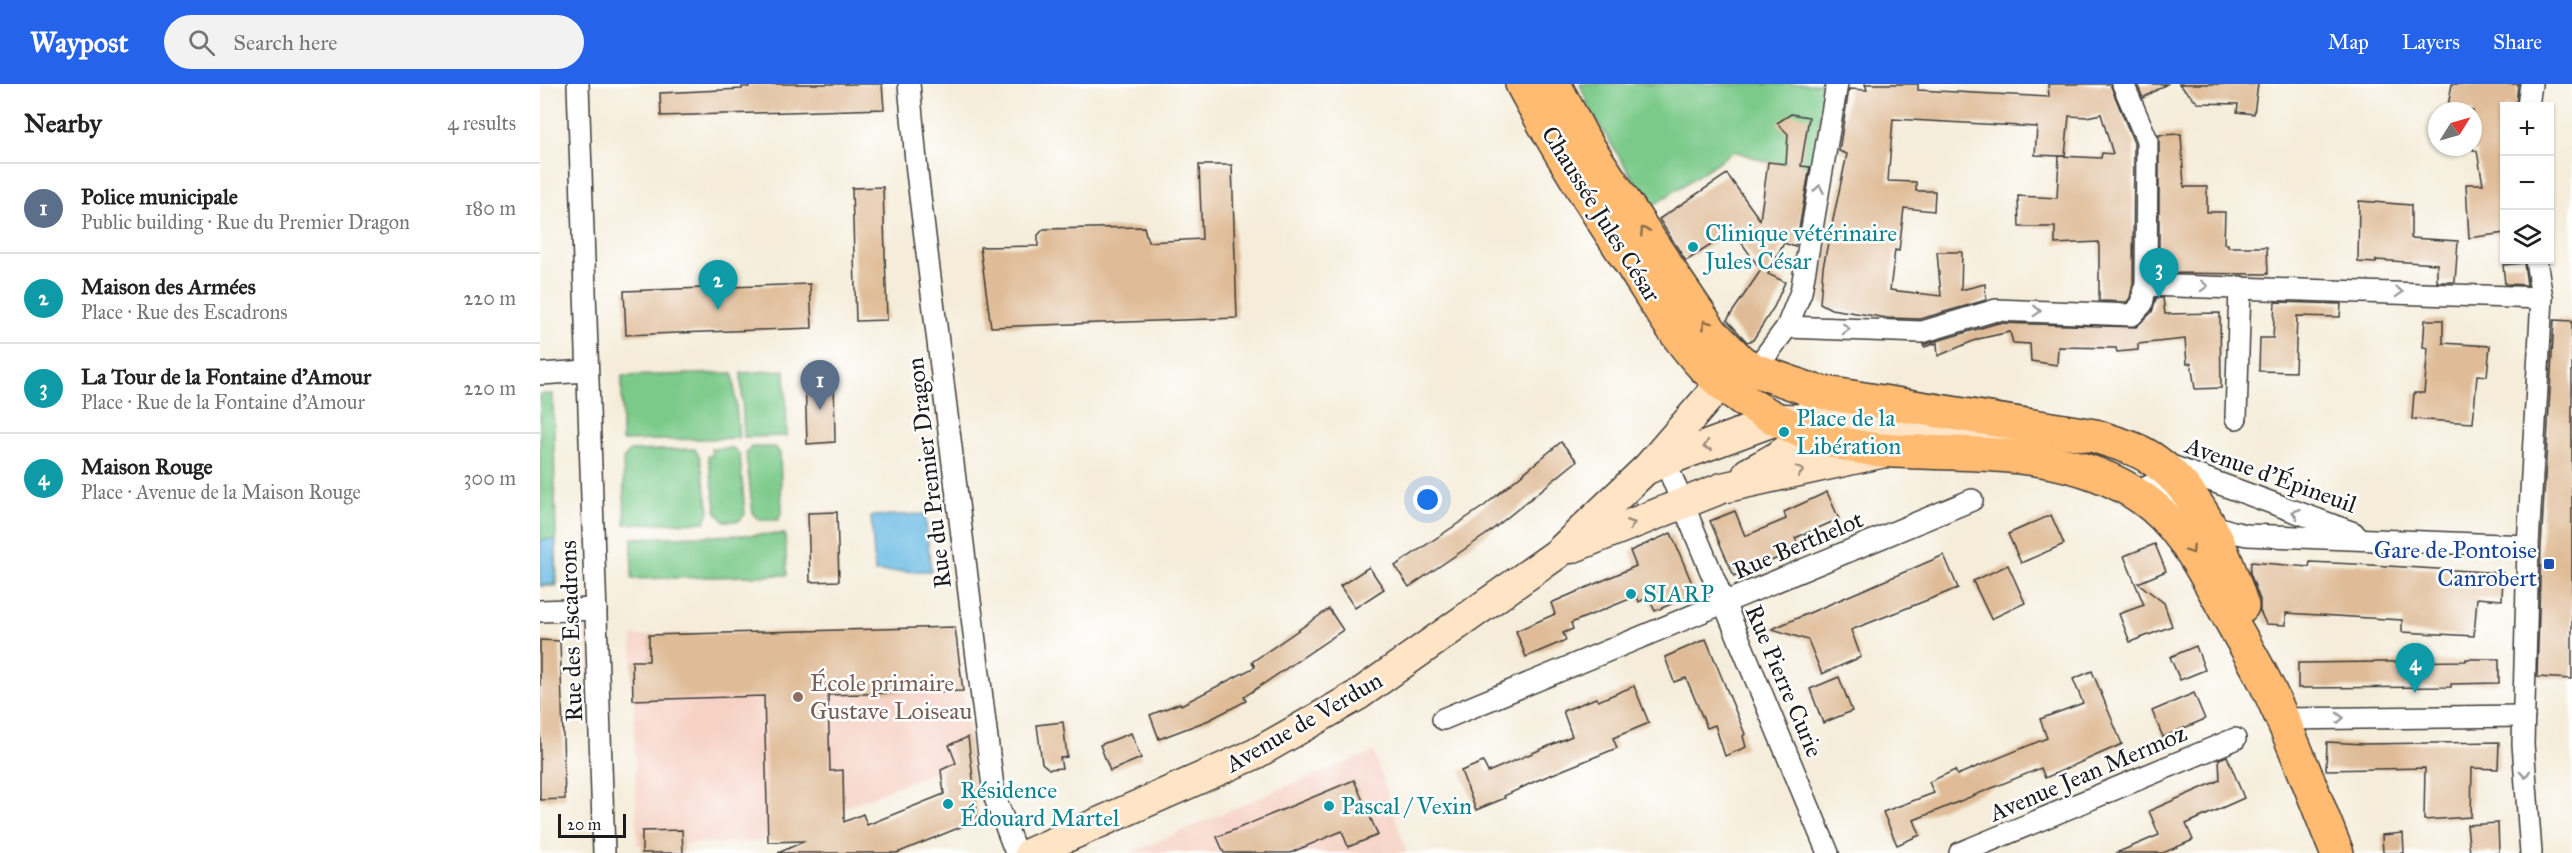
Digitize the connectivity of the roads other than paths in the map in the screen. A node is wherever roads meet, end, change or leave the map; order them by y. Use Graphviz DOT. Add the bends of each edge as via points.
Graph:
graph roads {
  1 [pos="578,84"];
  2 [pos="909,84"];
  3 [pos="1522,84"];
  4 [pos="1543,84"];
  5 [pos="1554,84"];
  6 [pos="1836,84"];
  7 [pos="2123,84"];
  8 [pos="2531,84"];
  9 [pos="2529,102"];
  10 [pos="1583,139"];
  11 [pos="2537,264"];
  12 [pos="2146,285"];
  13 [pos="2240,287"];
  14 [pos="2542,298"];
  15 [pos="1787,327"];
  16 [pos="1763,361"];
  17 [pos="587,371"];
  18 [pos="540,374"];
  19 [pos="1722,382"];
  20 [pos="1802,415"];
  21 [pos="2236,418"];
  22 [pos="1890,451"];
  23 [pos="2154,459"];
  24 [pos="2062,465"];
  25 [pos="1655,466"];
  26 [pos="1722,488"];
  27 [pos="1972,500"];
  28 [pos="1683,504"];
  29 [pos="2216,527"];
  30 [pos="2371,539"];
  31 [pos="2528,546"];
  32 [pos="1557,554"];
  33 [pos="1725,604"];
  34 [pos="596,609"];
  35 [pos="540,611"];
  36 [pos="2266,684"];
  37 [pos="2524,716"];
  38 [pos="1443,719"];
  39 [pos="2281,719"];
  40 [pos="2235,739"];
  41 [pos="604,853"];
  42 [pos="1016,853"];
  43 [pos="1030,853"];
  44 [pos="1828,853"];
  45 [pos="1960,853"];
  46 [pos="2337,853"];
  47 [pos="2530,853"];
  1 -- 17 [label="street, Rue des Escadrons"];
  2 -- 42 [label="street, Rue du Premier Dragon" via="994,795"];
  3 -- 19 [label="main road, Chaussée Jules César" via="1571,173 1684,343"];
  4 -- 10 [label="street"];
  5 -- 10 [label="main road, Chaussée Jules César"];
  15 -- 6 [label="street, one-way" via="1801,292"];
  7 -- 12 [label="street" via="2147,140"];
  8 -- 9 [label="street"];
  16 -- 10 [label="main road, Chaussée Jules César, one-way" via="1741,362 1718,339"];
  11 -- 14 [label="street"];
  12 -- 13 [label="street, one-way"];
  15 -- 12 [label="street, one-way" via="1922,332 1995,310 2132,315 2142,304"];
  13 -- 14 [label="street, one-way"];
  13 -- 21 [label="street"];
  14 -- 31 [label="street"];
  15 -- 16 [label="street"];
  16 -- 19 [label="main road"];
  16 -- 20 [label="main road, Chaussée Jules César"];
  17 -- 18 [label="street"];
  17 -- 34 [label="street, Rue des Escadrons"];
  19 -- 20 [label="main road, Chaussée Jules César"];
  19 -- 25 [label="main road"];
  20 -- 22 [label="main road" via="1845,445"];
  20 -- 23 [label="main road" via="2095,436"];
  20 -- 25 [label="main road, Avenue de Verdun, one-way" via="1748,430"];
  20 -- 26 [label="main road" via="1788,450"];
  22 -- 24 [label="main road" via="1997,455"];
  26 -- 22 [label="main road, Avenue de Verdun, one-way"];
  23 -- 29 [label="main road" via="2173,475"];
  30 -- 23 [label="street, Avenue d'Épineuil, one-way"];
  24 -- 29 [label="street" via="2114,471 2135,478"];
  24 -- 36 [label="main road, one-way" via="2126,488 2162,514 2189,546"];
  25 -- 28 [label="street, Rue Pierre Curie"];
  25 -- 32 [label="main road, Avenue de Verdun"];
  26 -- 28 [label="main road, Avenue de Verdun"];
  27 -- 33 [label="street, Rue Berthelot"];
  32 -- 28 [label="main road, Avenue de Verdun, one-way"];
  28 -- 33 [label="street, Rue Pierre Curie"];
  29 -- 30 [label="street, Avenue d'Épineuil" via="2262,537"];
  29 -- 36 [label="main road"];
  30 -- 31 [label="street, Avenue d'Épineuil"];
  31 -- 37 [label="street"];
  32 -- 43 [label="main road, Avenue de Verdun" via="1358,695 1265,748"];
  33 -- 38 [label="street, Rue Berthelot"];
  33 -- 44 [label="street, Rue Pierre Curie"];
  34 -- 35 [label="street"];
  34 -- 41 [label="street, Rue des Escadrons"];
  36 -- 39 [label="main road"];
  39 -- 37 [label="street, one-way"];
  37 -- 47 [label="street, one-way"];
  39 -- 46 [label="main road"];
  40 -- 45 [label="street, Avenue Jean Mermoz"];
}
